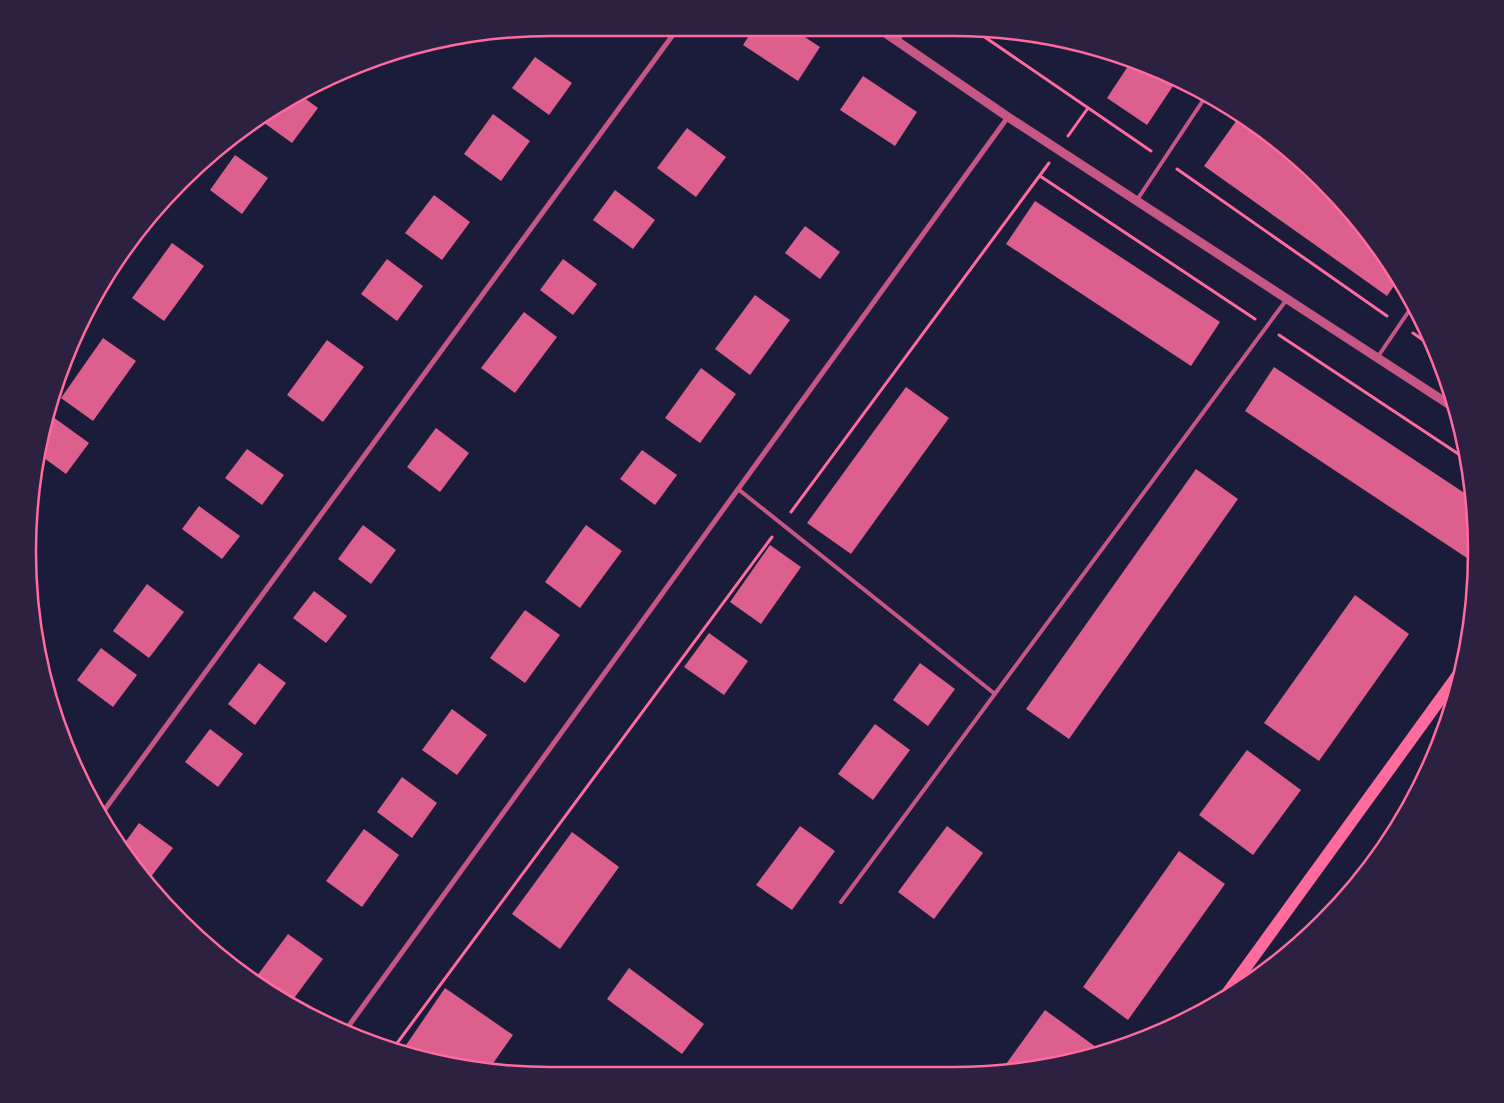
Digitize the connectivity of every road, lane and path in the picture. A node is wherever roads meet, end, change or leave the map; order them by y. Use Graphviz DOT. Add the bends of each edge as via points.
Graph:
graph roads {
  1 [pos="672,36"];
  2 [pos="889,36"];
  3 [pos="901,36"];
  4 [pos="985,37"];
  5 [pos="897,42"];
  6 [pos="1203,101"];
  7 [pos="1088,108"];
  8 [pos="1008,117"];
  9 [pos="1058,150"];
  10 [pos="1164,160"];
  11 [pos="1136,201"];
  12 [pos="1287,299"];
  13 [pos="1408,312"];
  14 [pos="1400,324"];
  15 [pos="1422,339"];
  16 [pos="1377,358"];
  17 [pos="1445,402"];
  18 [pos="738,490"];
  19 [pos="782,524"];
  20 [pos="1450,686"];
  21 [pos="995,694"];
  22 [pos="105,809"];
  23 [pos="841,902"];
  24 [pos="1235,983"];
  25 [pos="348,1025"];
  26 [pos="397,1043"];
  1 -- 22 [label="street"];
  2 -- 5 [label="street"];
  3 -- 5 [label="lane"];
  4 -- 7 [label="path"];
  5 -- 8 [label="street"];
  6 -- 10 [label="lane"];
  7 -- 9 [label="path"];
  7 -- 10 [label="path"];
  8 -- 9 [label="street"];
  8 -- 18 [label="street"];
  9 -- 11 [label="street"];
  9 -- 19 [label="path"];
  10 -- 11 [label="lane"];
  10 -- 14 [label="path"];
  11 -- 12 [label="street"];
  12 -- 16 [label="street"];
  12 -- 21 [label="lane"];
  13 -- 14 [label="lane"];
  14 -- 15 [label="path"];
  14 -- 16 [label="lane"];
  16 -- 17 [label="street"];
  18 -- 19 [label="lane"];
  18 -- 25 [label="street"];
  19 -- 21 [label="lane"];
  19 -- 26 [label="path"];
  20 -- 24 [label="main road"];
  21 -- 23 [label="lane"];
}
